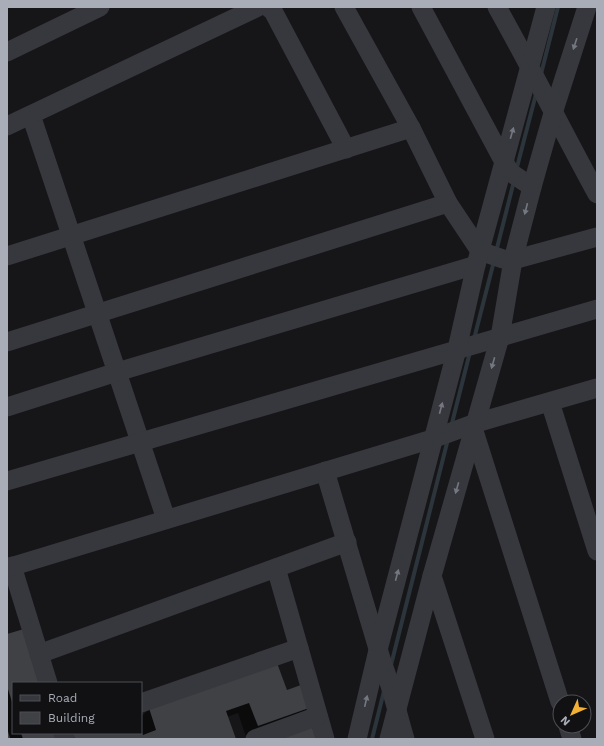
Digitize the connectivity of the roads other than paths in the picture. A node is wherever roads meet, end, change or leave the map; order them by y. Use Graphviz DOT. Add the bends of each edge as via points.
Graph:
graph roads {
  1 [pos="100,7"];
  2 [pos="344,7"];
  3 [pos="421,7"];
  4 [pos="497,7"];
  5 [pos="546,7"];
  6 [pos="587,7"];
  7 [pos="270,8"];
  8 [pos="597,27"];
  9 [pos="7,52"];
  10 [pos="533,73"];
  11 [pos="550,106"];
  12 [pos="31,115"];
  13 [pos="7,126"];
  14 [pos="411,128"];
  15 [pos="346,149"];
  16 [pos="517,175"];
  17 [pos="597,194"];
  18 [pos="448,202"];
  19 [pos="72,236"];
  20 [pos="597,237"];
  21 [pos="7,256"];
  22 [pos="492,258"];
  23 [pos="597,309"];
  24 [pos="97,313"];
  25 [pos="500,337"];
  26 [pos="7,342"];
  27 [pos="457,349"];
  28 [pos="117,372"];
  29 [pos="597,388"];
  30 [pos="550,402"];
  31 [pos="7,407"];
  32 [pos="475,427"];
  33 [pos="432,439"];
  34 [pos="141,442"];
  35 [pos="325,471"];
  36 [pos="7,481"];
  37 [pos="166,519"];
  38 [pos="347,542"];
  39 [pos="597,551"];
  40 [pos="10,567"];
  41 [pos="276,568"];
  42 [pos="432,576"];
  43 [pos="299,648"];
  44 [pos="39,654"];
  45 [pos="381,654"];
  46 [pos="48,682"];
  47 [pos="558,694"];
  48 [pos="142,703"];
  49 [pos="396,711"];
  50 [pos="318,716"];
  51 [pos="255,739"];
  52 [pos="325,739"];
  53 [pos="358,739"];
  54 [pos="389,739"];
  55 [pos="405,739"];
  56 [pos="485,739"];
  1 -- 9 [label="street"];
  2 -- 14 [label="street"];
  3 -- 16 [label="street"];
  4 -- 10 [label="street"];
  5 -- 10 [label="street"];
  6 -- 8 [label="street"];
  6 -- 11 [label="street, one-way"];
  7 -- 12 [label="street"];
  7 -- 15 [label="street"];
  10 -- 11 [label="street"];
  16 -- 10 [label="street, one-way"];
  11 -- 16 [label="street"];
  11 -- 17 [label="street"];
  12 -- 13 [label="street"];
  12 -- 19 [label="street"];
  14 -- 15 [label="street"];
  14 -- 18 [label="street"];
  15 -- 19 [label="street"];
  16 -- 22 [label="street, one-way"];
  16 -- 22 [label="street"];
  18 -- 22 [label="street"];
  18 -- 24 [label="street"];
  19 -- 21 [label="street"];
  19 -- 24 [label="street"];
  20 -- 22 [label="street"];
  22 -- 25 [label="street"];
  22 -- 27 [label="street"];
  22 -- 28 [label="street"];
  23 -- 25 [label="street"];
  24 -- 26 [label="street"];
  24 -- 28 [label="street"];
  25 -- 27 [label="street"];
  25 -- 32 [label="street, one-way"];
  33 -- 27 [label="street, one-way"];
  27 -- 34 [label="street"];
  28 -- 31 [label="street"];
  28 -- 34 [label="street"];
  29 -- 30 [label="street"];
  30 -- 32 [label="street"];
  30 -- 39 [label="street"];
  32 -- 33 [label="street"];
  32 -- 42 [label="street, one-way"];
  32 -- 47 [label="street"];
  33 -- 35 [label="street"];
  45 -- 33 [label="street, one-way"];
  34 -- 36 [label="street"];
  34 -- 37 [label="street"];
  35 -- 37 [label="street"];
  35 -- 38 [label="street"];
  37 -- 40 [label="street"];
  38 -- 41 [label="street"];
  38 -- 45 [label="street"];
  40 -- 44 [label="street"];
  41 -- 43 [label="street"];
  41 -- 44 [label="street"];
  42 -- 49 [label="street"];
  42 -- 56 [label="street"];
  43 -- 48 [label="street"];
  43 -- 50 [label="street"];
  44 -- 46 [label="street"];
  45 -- 49 [label="street" via="392,687"];
  53 -- 45 [label="street, one-way"];
  49 -- 54 [label="street"];
  49 -- 55 [label="street"];
  50 -- 51 [label="street"];
  50 -- 52 [label="street"];
}
